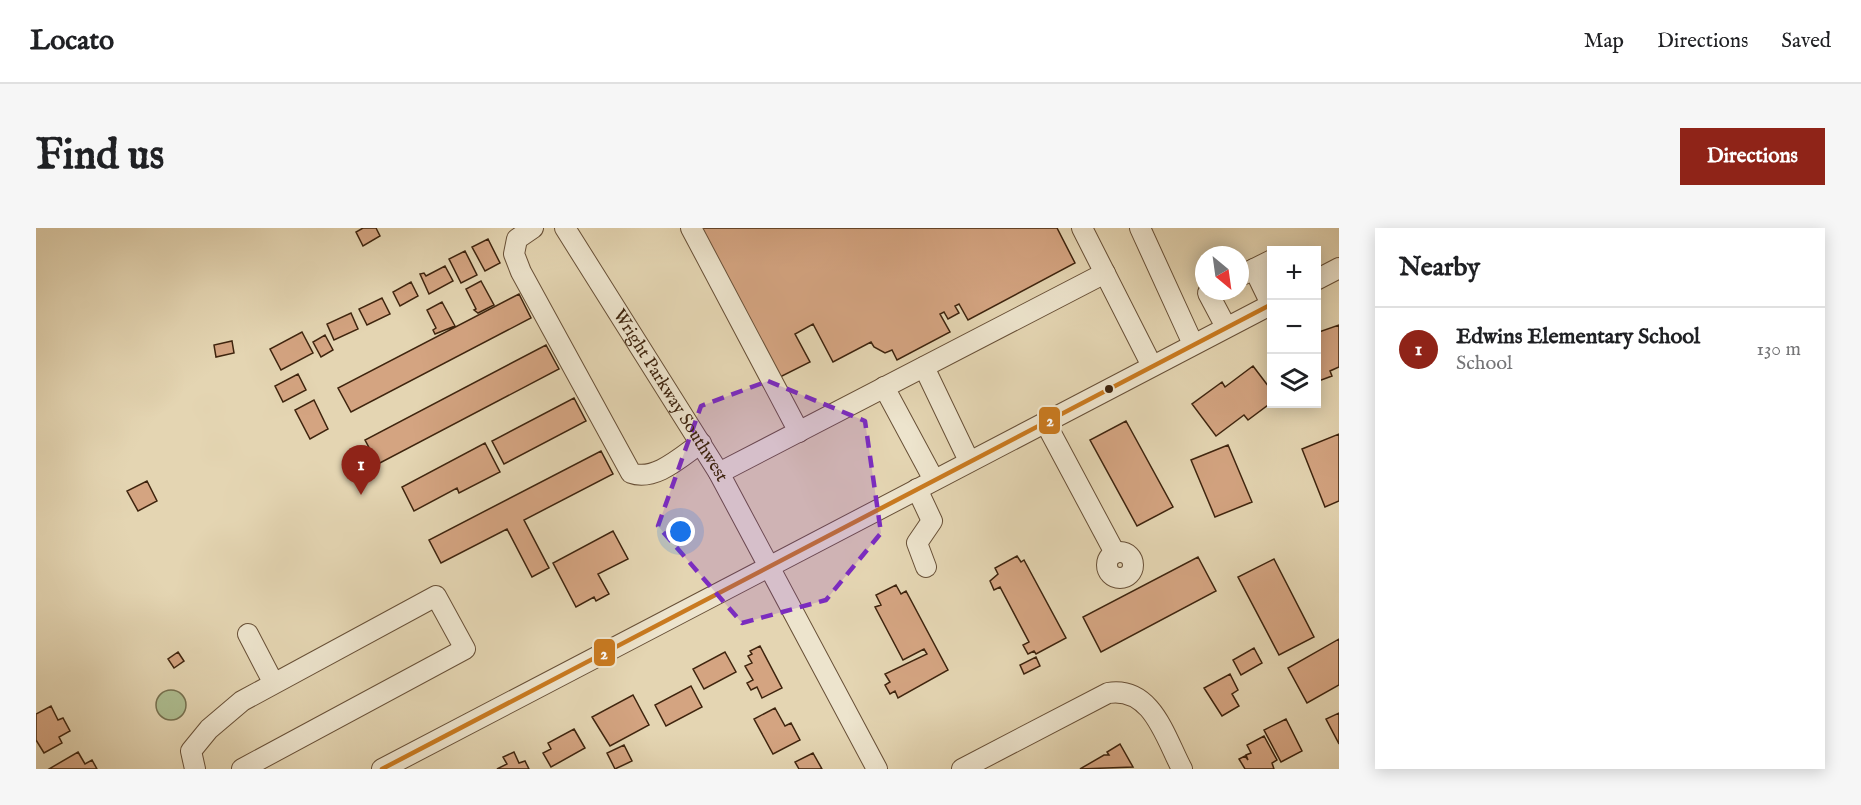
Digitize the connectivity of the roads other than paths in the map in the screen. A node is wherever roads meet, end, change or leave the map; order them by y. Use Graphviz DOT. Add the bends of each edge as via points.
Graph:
graph roads {
  1 [pos="533,228"];
  2 [pos="565,228"];
  3 [pos="691,228"];
  4 [pos="1082,228"];
  5 [pos="1140,228"];
  6 [pos="1255,268"];
  7 [pos="1339,268"];
  8 [pos="1105,273"];
  9 [pos="1321,278"];
  10 [pos="1212,300"];
  11 [pos="1269,300"];
  12 [pos="1267,306"];
  13 [pos="1226,327"];
  14 [pos="1193,344"];
  15 [pos="1152,366"];
  16 [pos="924,367"];
  17 [pos="884,387"];
  18 [pos="1045,422"];
  19 [pos="799,432"];
  20 [pos="701,443"];
  21 [pos="969,461"];
  22 [pos="719,473"];
  23 [pos="925,484"];
  24 [pos="1115,553"];
  25 [pos="770,565"];
  26 [pos="926,567"];
  27 [pos="248,634"];
  28 [pos="273,682"];
  29 [pos="406,764"];
  30 [pos="195,769"];
  31 [pos="242,769"];
  32 [pos="382,769"];
  33 [pos="878,769"];
  34 [pos="962,769"];
  35 [pos="1182,769"];
  1 -- 20 [label="street" via="517,239 514,254 521,272 631,473 640,477 656,472"];
  2 -- 20 [label="street, Wright Parkway Southwest"];
  3 -- 19 [label="street"];
  4 -- 8 [label="street"];
  5 -- 14 [label="street"];
  6 -- 11 [label="street"];
  7 -- 9 [label="street"];
  8 -- 15 [label="street"];
  8 -- 16 [label="street"];
  10 -- 13 [label="street"];
  12 -- 13 [label="street"];
  13 -- 14 [label="street"];
  14 -- 15 [label="street"];
  15 -- 18 [label="street"];
  16 -- 17 [label="street"];
  16 -- 21 [label="street"];
  17 -- 19 [label="street"];
  17 -- 23 [label="street"];
  18 -- 21 [label="street"];
  18 -- 24 [label="street"];
  19 -- 22 [label="street"];
  20 -- 22 [label="street, Wright Parkway Southwest"];
  21 -- 23 [label="street"];
  22 -- 25 [label="street, Wright Parkway Southwest"];
  23 -- 25 [label="street"];
  23 -- 26 [label="street" via="932,521 917,543"];
  25 -- 29 [label="street"];
  25 -- 33 [label="street, Wright Parkway Southwest"];
  27 -- 28 [label="street"];
  28 -- 30 [label="street" via="242,701 209,729 190,751"];
  28 -- 31 [label="street" via="436,596 465,649"];
  29 -- 32 [label="street"];
  34 -- 35 [label="street" via="1108,693 1119,691 1139,697 1149,707"];
}
